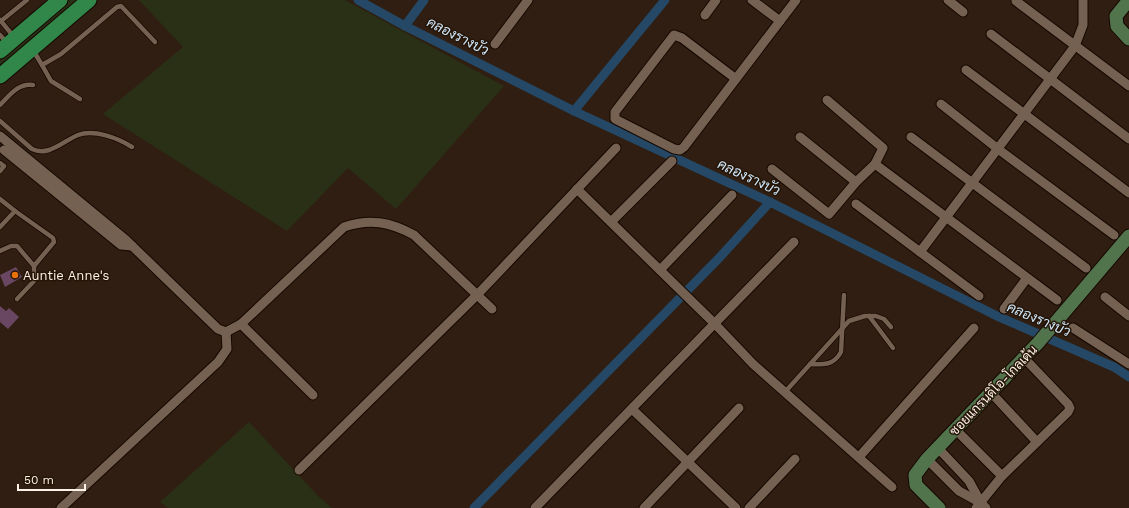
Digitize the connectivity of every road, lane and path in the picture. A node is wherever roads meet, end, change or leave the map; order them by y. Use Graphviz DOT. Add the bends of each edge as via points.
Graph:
graph roads {
  1 [pos="27,0"];
  2 [pos="60,0"];
  3 [pos="89,0"];
  4 [pos="528,0"];
  5 [pos="716,0"];
  6 [pos="752,0"];
  7 [pos="796,0"];
  8 [pos="948,0"];
  9 [pos="1083,0"];
  10 [pos="1129,0"];
  11 [pos="1016,1"];
  12 [pos="963,12"];
  13 [pos="704,15"];
  14 [pos="1,21"];
  15 [pos="780,21"];
  16 [pos="991,34"];
  17 [pos="1129,39"];
  18 [pos="6,42"];
  19 [pos="155,42"];
  20 [pos="495,44"];
  21 [pos="1075,46"];
  22 [pos="32,49"];
  23 [pos="42,65"];
  24 [pos="966,70"];
  25 [pos="0,76"];
  26 [pos="736,79"];
  27 [pos="1050,80"];
  28 [pos="32,85"];
  29 [pos="1129,86"];
  30 [pos="80,99"];
  31 [pos="827,100"];
  32 [pos="941,104"];
  33 [pos="0,105"];
  34 [pos="1024,114"];
  35 [pos="0,121"];
  36 [pos="0,136"];
  37 [pos="800,137"];
  38 [pos="911,137"];
  39 [pos="1129,139"];
  40 [pos="132,147"];
  41 [pos="616,148"];
  42 [pos="998,149"];
  43 [pos="4,150"];
  44 [pos="18,156"];
  45 [pos="672,161"];
  46 [pos="0,163"];
  47 [pos="875,164"];
  48 [pos="772,169"];
  49 [pos="0,171"];
  50 [pos="856,182"];
  51 [pos="972,184"];
  52 [pos="577,189"];
  53 [pos="1129,193"];
  54 [pos="732,195"];
  55 [pos="0,199"];
  56 [pos="856,204"];
  57 [pos="14,211"];
  58 [pos="946,218"];
  59 [pos="611,222"];
  60 [pos="0,227"];
  61 [pos="1114,235"];
  62 [pos="1129,236"];
  63 [pos="794,242"];
  64 [pos="0,251"];
  65 [pos="920,252"];
  66 [pos="34,266"];
  67 [pos="1086,268"];
  68 [pos="660,270"];
  69 [pos="1027,278"];
  70 [pos="477,295"];
  71 [pos="844,295"];
  72 [pos="979,296"];
  73 [pos="1105,297"];
  74 [pos="17,299"];
  75 [pos="1057,300"];
  76 [pos="492,309"];
  77 [pos="1004,309"];
  78 [pos="869,316"];
  79 [pos="1129,316"];
  80 [pos="241,324"];
  81 [pos="715,324"];
  82 [pos="891,327"];
  83 [pos="842,328"];
  84 [pos="974,328"];
  85 [pos="1073,328"];
  86 [pos="226,332"];
  87 [pos="893,348"];
  88 [pos="1029,363"];
  89 [pos="810,364"];
  90 [pos="1129,364"];
  91 [pos="785,392"];
  92 [pos="313,394"];
  93 [pos="996,398"];
  94 [pos="739,408"];
  95 [pos="632,409"];
  96 [pos="961,436"];
  97 [pos="1037,442"];
  98 [pos="938,448"];
  99 [pos="858,457"];
  100 [pos="795,459"];
  101 [pos="927,459"];
  102 [pos="687,462"];
  103 [pos="299,470"];
  104 [pos="1002,476"];
  105 [pos="892,487"];
  106 [pos="981,506"];
  107 [pos="62,508"];
  108 [pos="535,508"];
  109 [pos="644,508"];
  110 [pos="736,508"];
  111 [pos="749,508"];
  112 [pos="939,508"];
  1 -- 14 [label="lane"];
  2 -- 18 [label="main road"];
  3 -- 22 [label="main road"];
  4 -- 20 [label="street"];
  5 -- 13 [label="street"];
  6 -- 15 [label="street"];
  7 -- 15 [label="street"];
  8 -- 12 [label="street"];
  9 -- 21 [label="street" via="1083,25"];
  10 -- 17 [label="street" via="1116,16 1117,26"];
  11 -- 21 [label="street"];
  14 -- 18 [label="lane"];
  15 -- 26 [label="street"];
  16 -- 27 [label="street"];
  19 -- 23 [label="lane" via="121,6 61,54"];
  21 -- 27 [label="street"];
  21 -- 29 [label="street"];
  22 -- 23 [label="lane"];
  22 -- 25 [label="main road"];
  23 -- 30 [label="lane" via="51,81"];
  24 -- 34 [label="street"];
  26 -- 26 [label="street" via="682,38 674,36 615,112 615,119 680,150"];
  27 -- 34 [label="street"];
  27 -- 39 [label="street"];
  28 -- 33 [label="lane" via="25,84 19,87"];
  31 -- 47 [label="street" via="882,148"];
  32 -- 42 [label="street"];
  34 -- 42 [label="street"];
  34 -- 53 [label="street"];
  35 -- 40 [label="lane" via="37,151 52,150 79,135 89,134 122,140"];
  36 -- 44 [label="street"];
  37 -- 50 [label="street"];
  38 -- 51 [label="street"];
  41 -- 52 [label="street"];
  42 -- 51 [label="street"];
  42 -- 61 [label="street"];
  43 -- 44 [label="street"];
  44 -- 86 [label="street" via="91,216 121,245 132,246 218,329"];
  45 -- 59 [label="street"];
  46 -- 49 [label="lane" via="4,166"];
  47 -- 50 [label="street"];
  47 -- 58 [label="street"];
  48 -- 50 [label="street" via="829,214"];
  51 -- 58 [label="street"];
  51 -- 67 [label="street"];
  52 -- 59 [label="street"];
  52 -- 70 [label="street"];
  54 -- 68 [label="street"];
  55 -- 57 [label="lane"];
  56 -- 65 [label="street"];
  57 -- 60 [label="lane"];
  57 -- 66 [label="lane" via="53,238 51,247"];
  58 -- 65 [label="street"];
  58 -- 69 [label="street"];
  59 -- 68 [label="street"];
  62 -- 98 [label="street, ซอยแกรนดิโอ-โกลเด้น" via="1038,343"];
  63 -- 81 [label="street"];
  64 -- 66 [label="lane" via="16,246"];
  65 -- 72 [label="street"];
  66 -- 74 [label="lane" via="34,281"];
  68 -- 81 [label="street"];
  69 -- 75 [label="street"];
  69 -- 77 [label="street"];
  70 -- 76 [label="street"];
  70 -- 80 [label="street" via="414,235 398,227 361,221 344,227"];
  70 -- 103 [label="street"];
  71 -- 83 [label="lane"];
  73 -- 79 [label="street"];
  78 -- 82 [label="lane" via="884,319"];
  78 -- 83 [label="lane" via="849,321"];
  78 -- 87 [label="lane"];
  80 -- 86 [label="street"];
  80 -- 92 [label="street"];
  81 -- 91 [label="street" via="753,364"];
  81 -- 95 [label="street"];
  83 -- 89 [label="lane"];
  83 -- 89 [label="lane" via="841,352 837,359 821,365"];
  84 -- 99 [label="street"];
  85 -- 90 [label="street"];
  86 -- 107 [label="street" via="227,349 218,362"];
  88 -- 97 [label="street" via="1070,408"];
  89 -- 91 [label="lane"];
  91 -- 99 [label="street"];
  93 -- 97 [label="street"];
  94 -- 102 [label="street"];
  95 -- 102 [label="street"];
  95 -- 108 [label="street"];
  96 -- 104 [label="street"];
  97 -- 104 [label="street"];
  98 -- 101 [label="street, ซอยแกรนดิโอ-โกลเด้น"];
  98 -- 106 [label="street" via="969,481"];
  99 -- 105 [label="street"];
  100 -- 111 [label="street"];
  101 -- 106 [label="street" via="959,491"];
  101 -- 112 [label="street, ซอยแกรนดิโอ-โกลเด้น" via="915,474 915,482"];
  102 -- 109 [label="street"];
  102 -- 110 [label="street"];
  104 -- 106 [label="street"];
}
